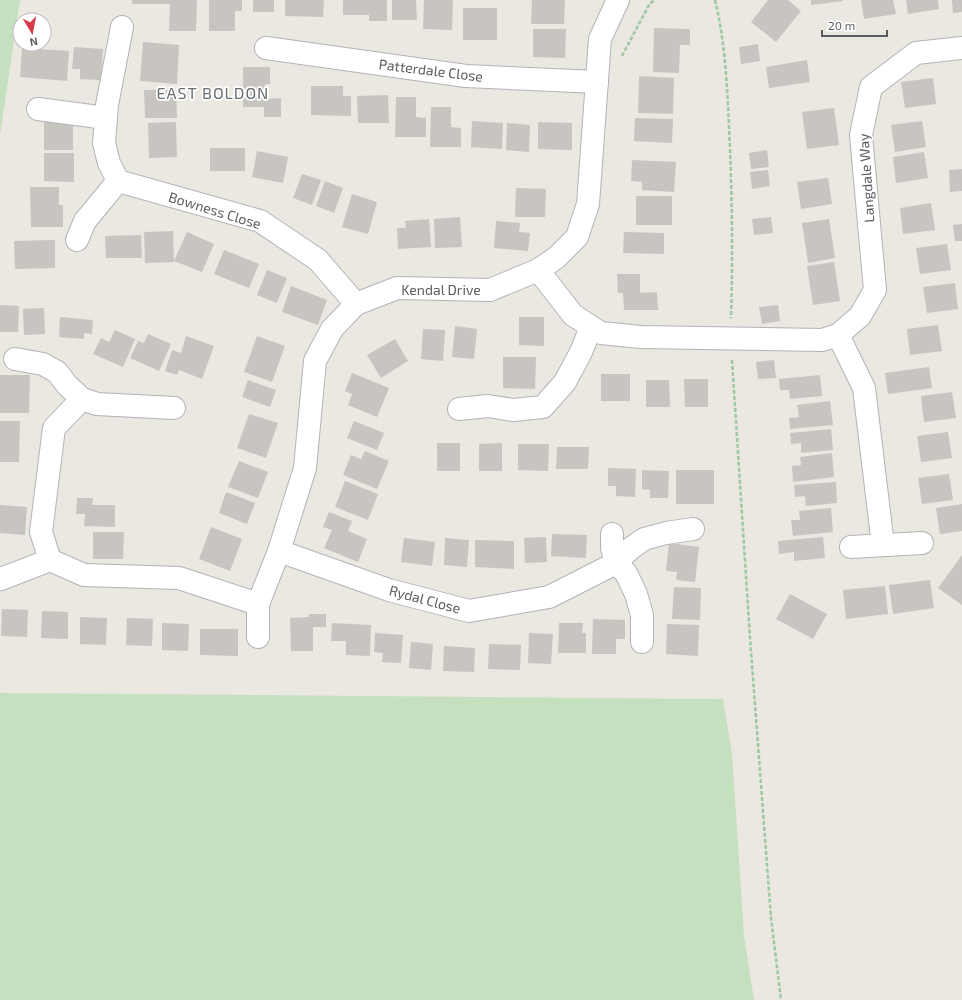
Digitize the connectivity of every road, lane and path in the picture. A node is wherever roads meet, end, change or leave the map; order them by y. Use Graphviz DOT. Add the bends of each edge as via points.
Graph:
graph roads {
  1 [pos="618,0"];
  2 [pos="715,0"];
  3 [pos="122,27"];
  4 [pos="266,48"];
  5 [pos="962,48"];
  6 [pos="596,82"];
  7 [pos="38,109"];
  8 [pos="106,118"];
  9 [pos="118,181"];
  10 [pos="76,240"];
  11 [pos="538,270"];
  12 [pos="356,304"];
  13 [pos="591,327"];
  14 [pos="838,335"];
  15 [pos="730,339"];
  16 [pos="15,359"];
  17 [pos="82,399"];
  18 [pos="174,408"];
  19 [pos="459,409"];
  20 [pos="694,529"];
  21 [pos="612,534"];
  22 [pos="922,543"];
  23 [pos="884,545"];
  24 [pos="851,547"];
  25 [pos="279,551"];
  26 [pos="50,560"];
  27 [pos="616,563"];
  28 [pos="0,578"];
  29 [pos="258,604"];
  30 [pos="258,637"];
  31 [pos="642,642"];
  32 [pos="781,1000"];
  1 -- 6 [label="street, Kendal Drive" via="600,39"];
  2 -- 15 [label="path" via="727,84 731,155 733,258"];
  3 -- 8 [label="street"];
  4 -- 6 [label="street, Patterdale Close" via="466,76"];
  5 -- 14 [label="street, Langdale Way" via="916,52 871,87 861,135 875,290 860,316"];
  6 -- 11 [label="street, Kendal Drive" via="588,204 577,237 556,258"];
  7 -- 8 [label="street"];
  8 -- 9 [label="street" via="104,143 109,163"];
  9 -- 10 [label="street" via="85,221"];
  9 -- 12 [label="street, Bowness Close" via="260,221 318,260"];
  11 -- 12 [label="street, Kendal Drive" via="490,290 397,288"];
  11 -- 13 [label="street, Langdale Way" via="573,315"];
  12 -- 25 [label="street, Kendal Drive" via="332,329 315,361 305,468"];
  13 -- 15 [label="street, Langdale Way" via="601,333 642,337"];
  13 -- 19 [label="street" via="565,382 543,406 513,410 488,406"];
  14 -- 15 [label="street, Langdale Way" via="822,340"];
  14 -- 23 [label="street" via="864,388"];
  15 -- 32 [label="path" via="771,918"];
  16 -- 17 [label="street" via="43,364 57,372"];
  17 -- 18 [label="street" via="97,404"];
  17 -- 26 [label="street" via="54,428 41,532"];
  20 -- 27 [label="street, Rydal Close" via="666,533 644,540"];
  21 -- 27 [label="street"];
  22 -- 23 [label="street"];
  23 -- 24 [label="street"];
  25 -- 27 [label="street, Rydal Close" via="389,590 469,611 549,597"];
  25 -- 29 [label="street, Kendal Drive"];
  26 -- 28 [label="street"];
  26 -- 29 [label="street" via="84,575 179,578"];
  27 -- 31 [label="street" via="626,573 636,594 642,615"];
  29 -- 30 [label="street, Kendal Drive"];
}
